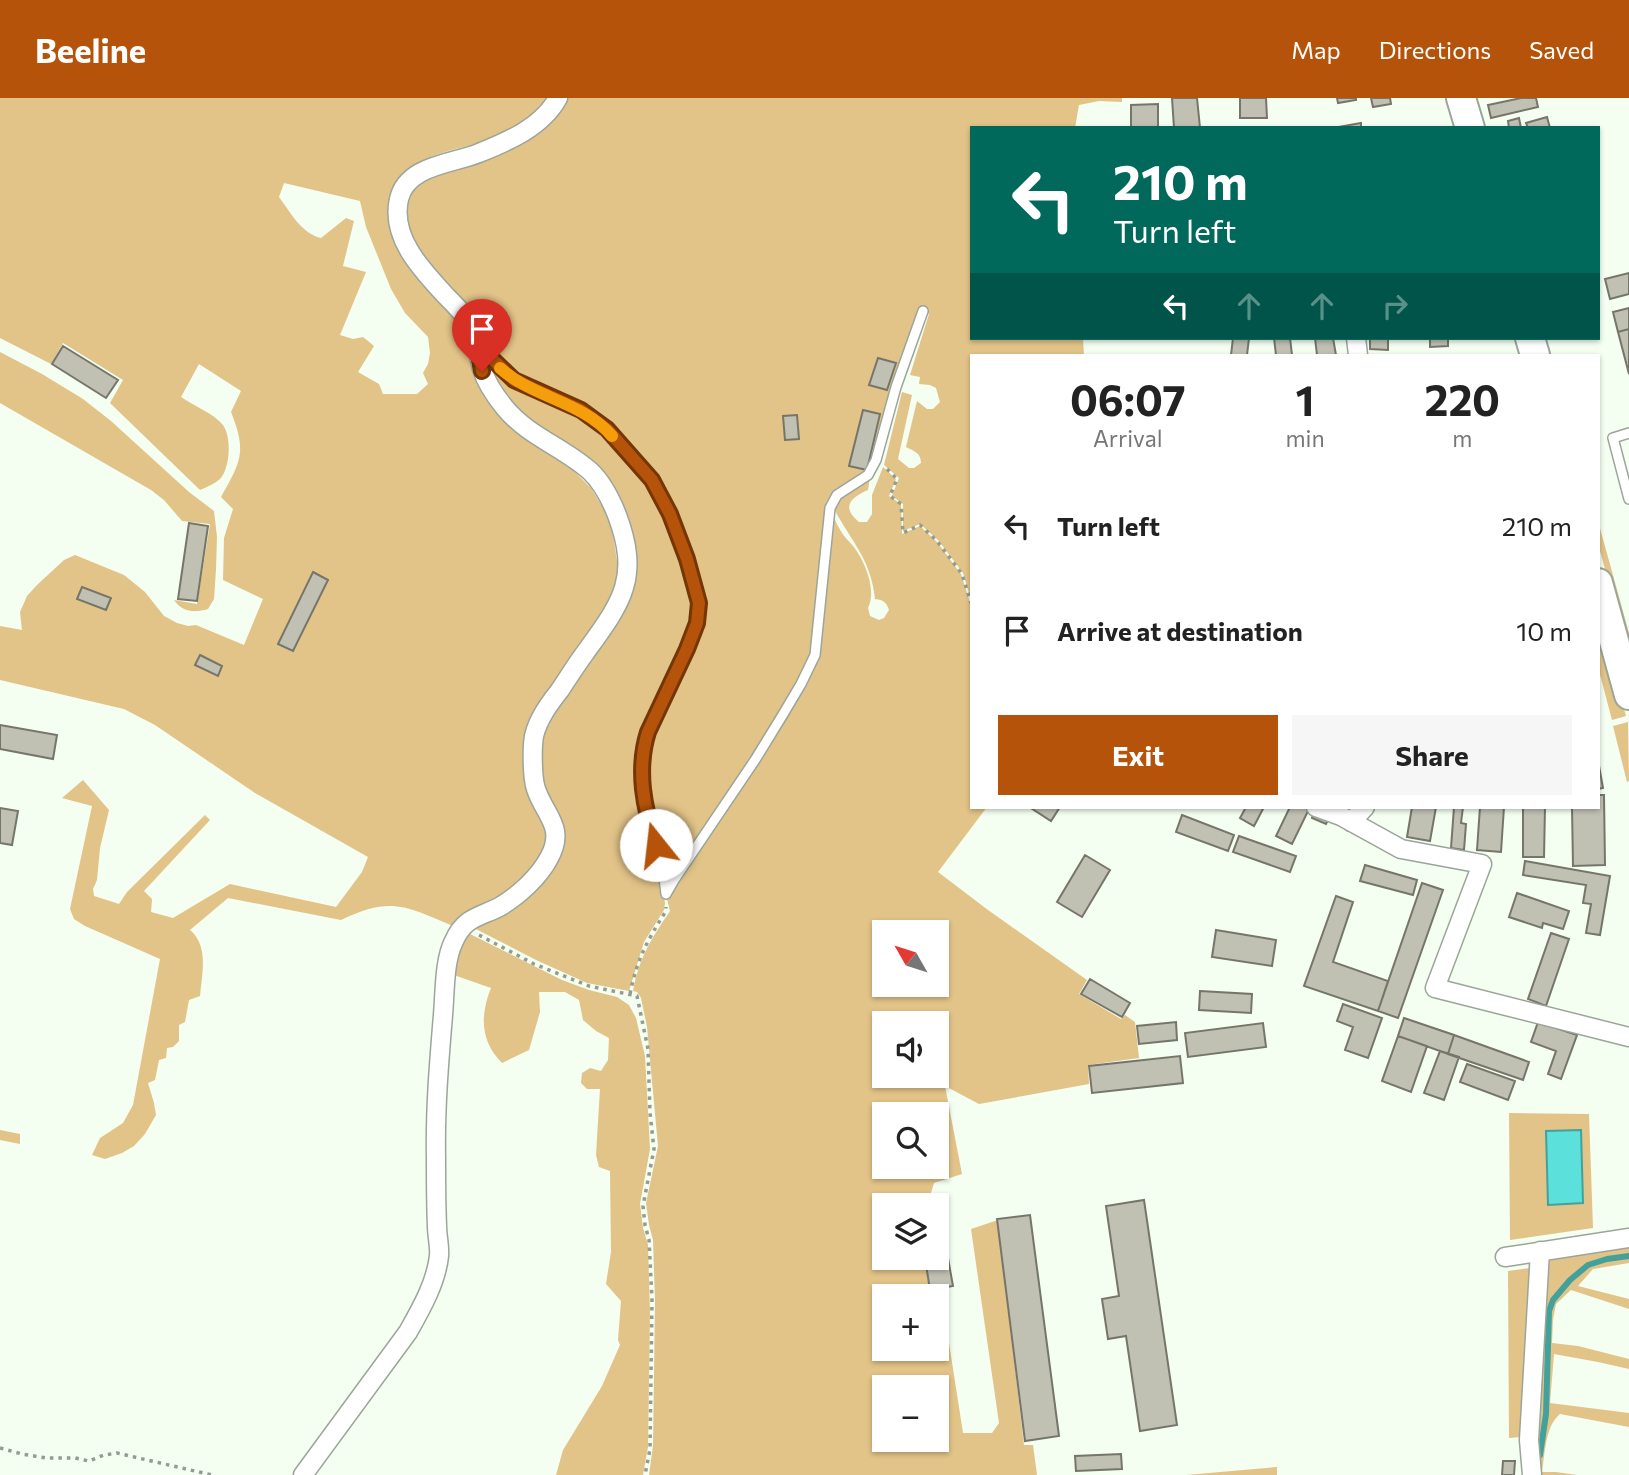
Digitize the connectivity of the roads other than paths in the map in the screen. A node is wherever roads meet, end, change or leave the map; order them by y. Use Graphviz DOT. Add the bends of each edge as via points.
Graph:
graph roads {
  1 [pos="558,98"];
  2 [pos="1461,98"];
  3 [pos="1469,126"];
  4 [pos="923,312"];
  5 [pos="475,333"];
  6 [pos="1629,433"];
  7 [pos="1629,499"];
  8 [pos="1600,598"];
  9 [pos="1604,627"];
  10 [pos="1629,695"];
  11 [pos="1322,809"];
  12 [pos="1363,809"];
  13 [pos="1351,822"];
  14 [pos="1629,1037"];
  15 [pos="1629,1238"];
  16 [pos="1540,1251"];
  17 [pos="1505,1257"];
  18 [pos="303,1475"];
  19 [pos="1532,1475"];
  1 -- 5 [label="street" via="523,133 477,154 429,168 403,186 397,215 406,245"];
  2 -- 3 [label="main road"];
  4 -- 5 [label="lane" via="896,387 877,460 868,475 837,495 830,508 815,655 755,760 666,894 642,774 648,732 697,623 699,603 687,559 652,480 607,429 581,410 514,380 488,355"];
  5 -- 18 [label="street" via="482,371 506,410 592,472 608,495 621,530 628,571 611,617 545,709 534,736 536,788 557,834 550,856 520,891 462,926 452,942 437,1079 439,1255 431,1286 408,1332"];
  6 -- 7 [label="lane" via="1613,438"];
  8 -- 9 [label="main road"];
  9 -- 10 [label="main road"];
  11 -- 13 [label="street"];
  12 -- 13 [label="street"];
  13 -- 14 [label="street" via="1401,849 1482,864 1436,988"];
  15 -- 16 [label="street"];
  16 -- 17 [label="street"];
  16 -- 19 [label="street" via="1529,1440"];
}
